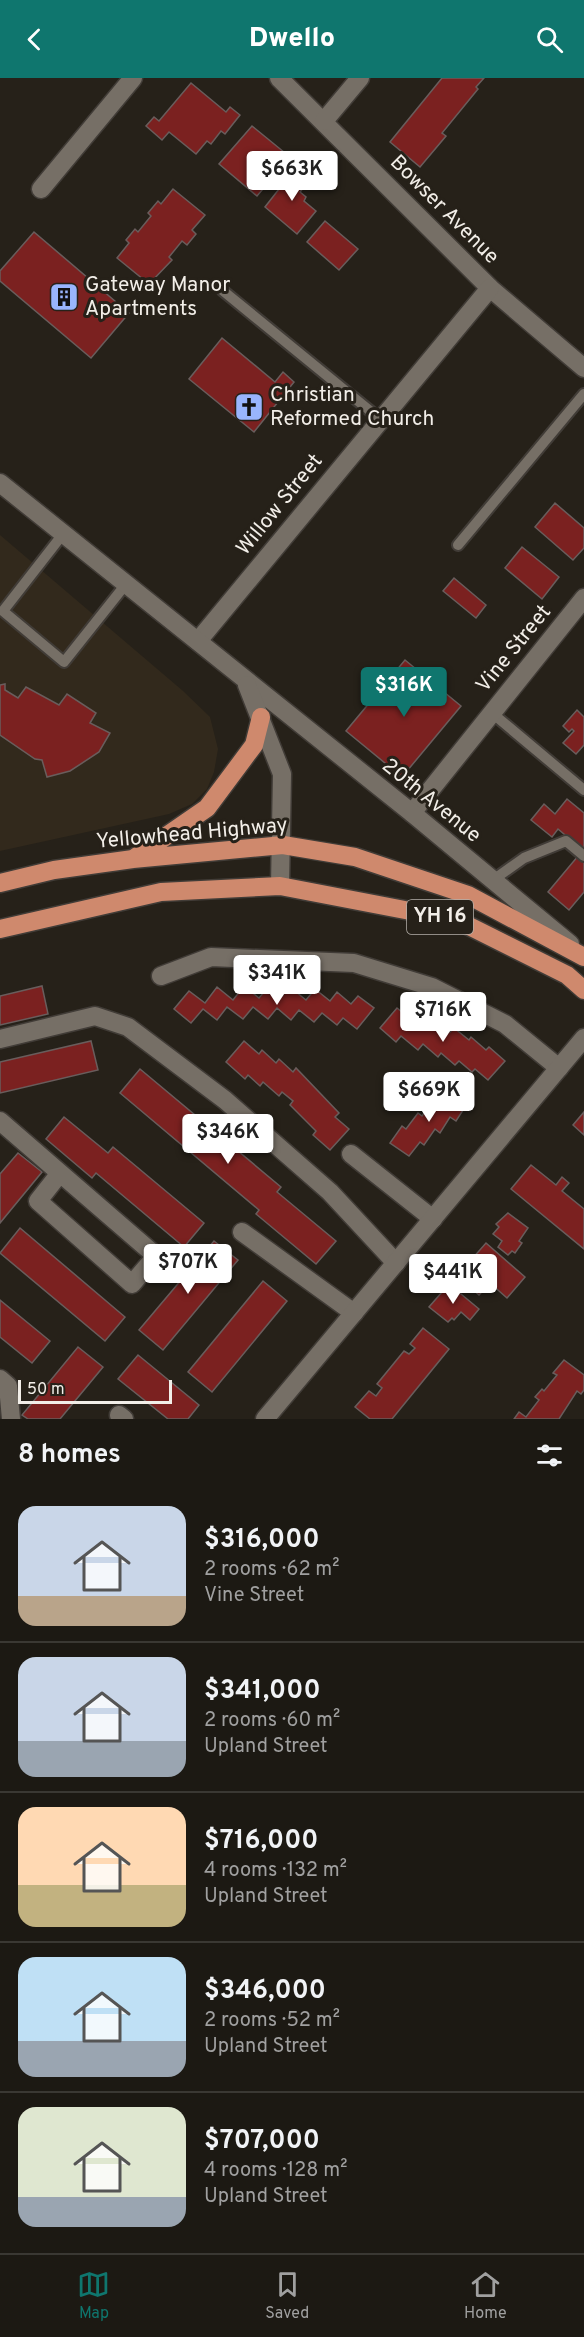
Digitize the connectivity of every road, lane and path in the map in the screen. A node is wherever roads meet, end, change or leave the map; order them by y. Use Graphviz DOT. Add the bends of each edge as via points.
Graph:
graph roads {
  1 [pos="133,78"];
  2 [pos="279,78"];
  3 [pos="360,78"];
  4 [pos="324,121"];
  5 [pos="41,189"];
  6 [pos="490,288"];
  7 [pos="222,290"];
  8 [pos="584,368"];
  9 [pos="584,394"];
  10 [pos="380,419"];
  11 [pos="0,483"];
  12 [pos="63,534"];
  13 [pos="458,545"];
  14 [pos="126,584"];
  15 [pos="584,598"];
  16 [pos="198,641"];
  17 [pos="246,683"];
  18 [pos="492,713"];
  19 [pos="261,717"];
  20 [pos="584,790"];
  21 [pos="412,813"];
  22 [pos="282,845"];
  23 [pos="584,856"];
  24 [pos="133,859"];
  25 [pos="493,880"];
  26 [pos="0,883"];
  27 [pos="280,886"];
  28 [pos="0,929"];
  29 [pos="584,956"];
  30 [pos="161,976"];
  31 [pos="584,990"];
  32 [pos="584,1038"];
  33 [pos="0,1039"];
  34 [pos="559,1068"];
  35 [pos="0,1121"];
  36 [pos="351,1154"];
  37 [pos="60,1173"];
  38 [pos="433,1219"];
  39 [pos="242,1232"];
  40 [pos="396,1263"];
  41 [pos="354,1313"];
  42 [pos="0,1379"];
  43 [pos="11,1419"];
  44 [pos="265,1419"];
  1 -- 5 [label="street"];
  2 -- 4 [label="street, Bowser Avenue"];
  3 -- 4 [label="street"];
  4 -- 6 [label="street, Bowser Avenue"];
  6 -- 8 [label="street, Bowser Avenue"];
  6 -- 10 [label="street, Willow Street"];
  7 -- 10 [label="lane"];
  9 -- 13 [label="lane"];
  10 -- 16 [label="street, Willow Street"];
  11 -- 12 [label="street, 20th Avenue"];
  12 -- 14 [label="street, 20th Avenue"];
  12 -- 14 [label="lane" via="3,611 64,662"];
  14 -- 16 [label="street, 20th Avenue"];
  15 -- 18 [label="street, Vine Street"];
  16 -- 17 [label="street, 20th Avenue"];
  17 -- 19 [label="street, 20th Avenue"];
  17 -- 21 [label="street, 20th Avenue"];
  18 -- 20 [label="lane"];
  18 -- 21 [label="street, Vine Street"];
  19 -- 22 [label="street, 20th Avenue" via="282,774"];
  19 -- 24 [label="highway" via="254,745 207,808"];
  21 -- 25 [label="street, 20th Avenue"];
  22 -- 24 [label="highway, Yellowhead Highway / YH 16"];
  22 -- 27 [label="street, 20th Avenue"];
  22 -- 29 [label="highway, Yellowhead Highway / YH 16" via="355,857 468,895"];
  23 -- 25 [label="lane" via="566,841 524,858"];
  24 -- 26 [label="highway, Yellowhead Highway / YH 16" via="54,870"];
  25 -- 29 [label="street, 20th Avenue"];
  27 -- 28 [label="highway, YH 16" via="161,892"];
  27 -- 31 [label="highway, YH 16" via="457,920 567,975"];
  30 -- 34 [label="street" via="211,957 354,963 432,987 505,1024"];
  32 -- 34 [label="street"];
  33 -- 40 [label="street" via="95,1016 129,1027 225,1100 330,1192"];
  34 -- 38 [label="street"];
  35 -- 37 [label="street"];
  36 -- 38 [label="street"];
  37 -- 37 [label="street" via="38,1201 132,1284 156,1256"];
  38 -- 40 [label="street"];
  39 -- 41 [label="street"];
  40 -- 41 [label="street"];
  41 -- 44 [label="street"];
  42 -- 43 [label="street" via="8,1386"];
}
